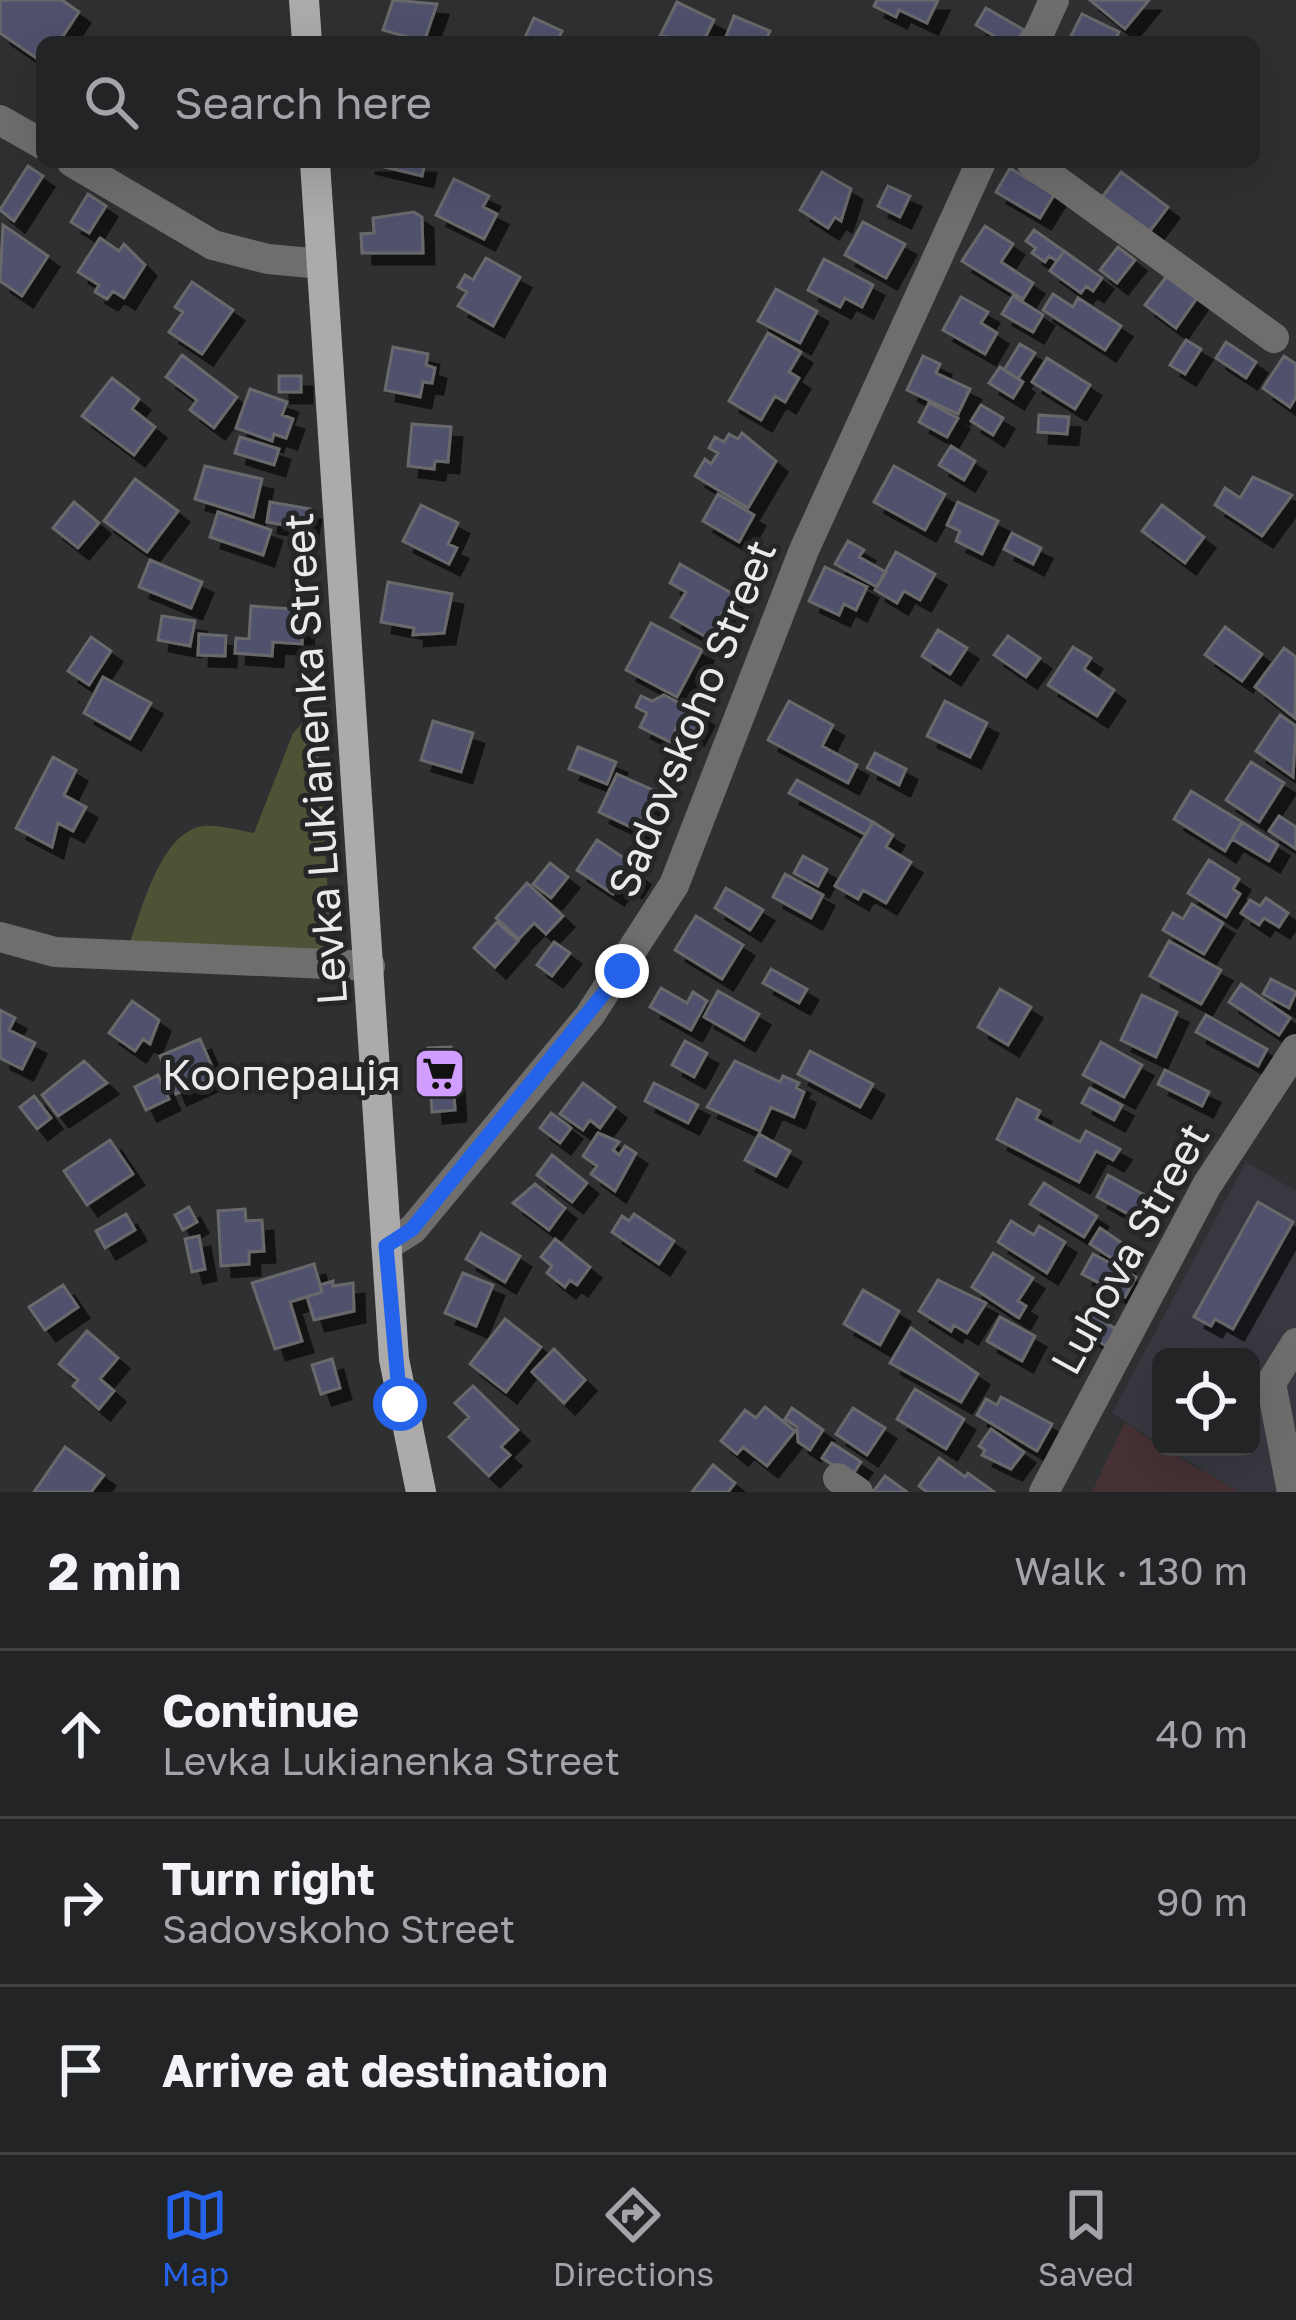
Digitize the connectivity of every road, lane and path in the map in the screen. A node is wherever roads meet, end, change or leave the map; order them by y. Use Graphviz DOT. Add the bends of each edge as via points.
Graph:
graph roads {
  1 [pos="304,0"];
  2 [pos="1054,0"];
  3 [pos="307,36"];
  4 [pos="1038,36"];
  5 [pos="0,120"];
  6 [pos="36,141"];
  7 [pos="82,168"];
  8 [pos="315,168"];
  9 [pos="978,168"];
  10 [pos="1039,168"];
  11 [pos="322,263"];
  12 [pos="1274,338"];
  13 [pos="0,937"];
  14 [pos="370,966"];
  15 [pos="1296,1049"];
  16 [pos="386,1246"];
  17 [pos="1296,1343"];
  18 [pos="421,1492"];
  19 [pos="1044,1492"];
  20 [pos="1292,1492"];
  1 -- 3 [label="main road"];
  2 -- 4 [label="street"];
  5 -- 6 [label="street"];
  7 -- 11 [label="street" via="213,245"];
  8 -- 11 [label="main road, Levka Lukianenka Street"];
  9 -- 16 [label="street, Sadovskoho Street" via="804,550 674,885 590,1015 412,1229"];
  10 -- 12 [label="street"];
  11 -- 14 [label="main road, Levka Lukianenka Street"];
  13 -- 14 [label="street" via="55,952"];
  14 -- 16 [label="main road, Levka Lukianenka Street"];
  15 -- 19 [label="street, Luhova Street" via="1207,1185"];
  16 -- 18 [label="main road, Levka Lukianenka Street" via="400,1404"];
  17 -- 20 [label="street" via="1271,1383"];
}
